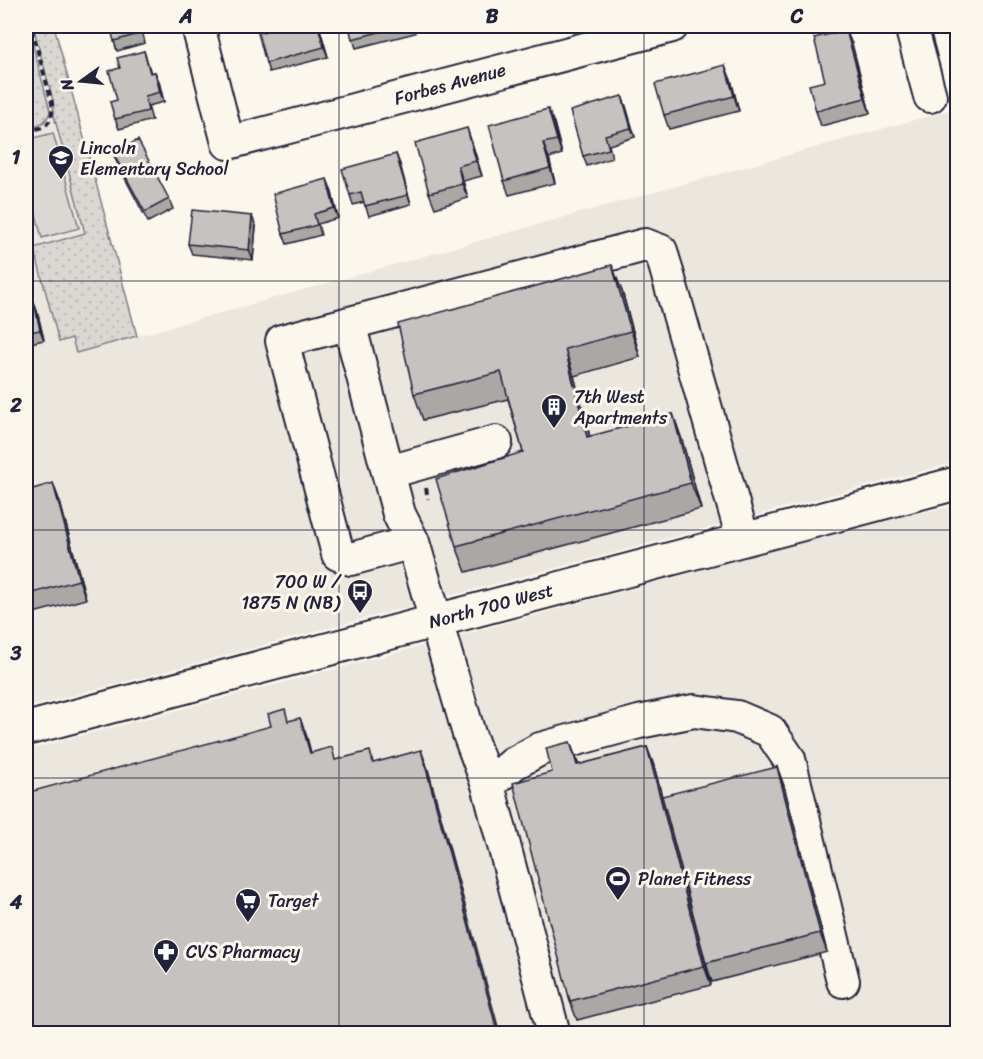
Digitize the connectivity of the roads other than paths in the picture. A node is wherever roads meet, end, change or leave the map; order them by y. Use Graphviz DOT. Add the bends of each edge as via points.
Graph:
graph roads {
  1 [pos="198,26"];
  2 [pos="672,26"];
  3 [pos="911,26"];
  4 [pos="611,33"];
  5 [pos="930,96"];
  6 [pos="349,324"];
  7 [pos="496,442"];
  8 [pos="389,472"];
  9 [pos="957,483"];
  10 [pos="743,539"];
  11 [pos="413,542"];
  12 [pos="438,620"];
  13 [pos="26,729"];
  14 [pos="488,785"];
  15 [pos="843,981"];
  16 [pos="554,1034"];
  1 -- 4 [label="street, Forbes Avenue" via="228,143"];
  2 -- 4 [label="street, Forbes Avenue"];
  3 -- 5 [label="street"];
  6 -- 8 [label="street"];
  6 -- 10 [label="street" via="645,245 661,251"];
  6 -- 11 [label="street" via="282,341 338,554 351,559"];
  7 -- 8 [label="street"];
  8 -- 11 [label="street" via="399,514"];
  9 -- 10 [label="street, North 700 West"];
  10 -- 12 [label="street, North 700 West"];
  11 -- 12 [label="street"];
  12 -- 13 [label="street, North 700 West"];
  12 -- 14 [label="street" via="469,734"];
  14 -- 15 [label="street" via="513,764 540,749 694,711 737,717 770,731 789,759"];
  14 -- 16 [label="street"];
}
